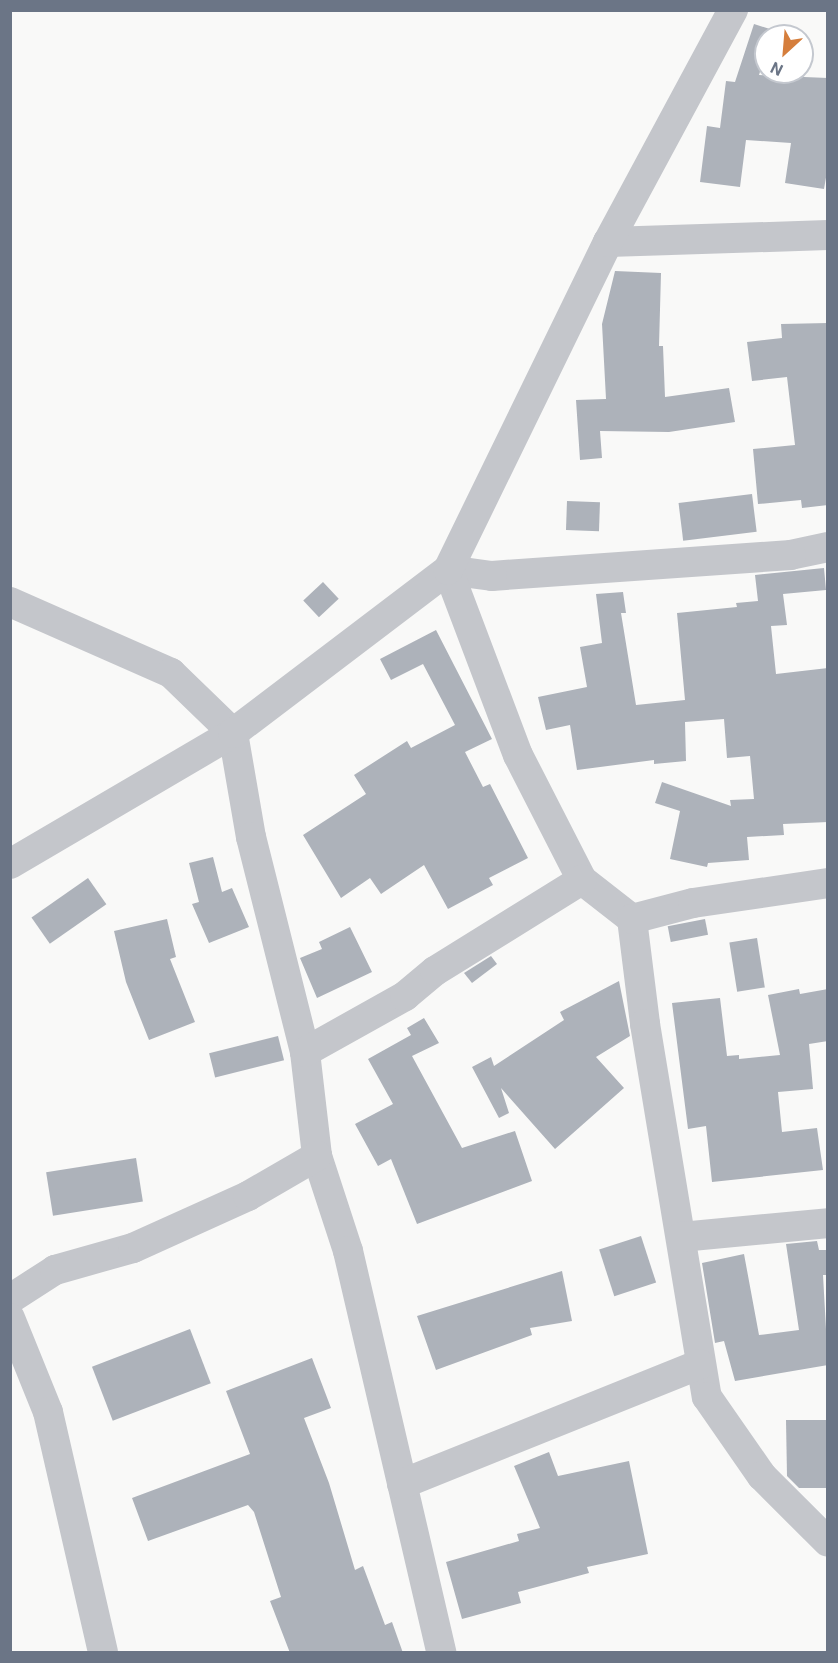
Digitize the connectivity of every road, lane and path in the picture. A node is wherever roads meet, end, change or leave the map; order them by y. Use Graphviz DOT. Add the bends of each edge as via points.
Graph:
graph roads {
  1 [pos="733,10"];
  2 [pos="828,235"];
  3 [pos="608,242"];
  4 [pos="828,548"];
  5 [pos="448,570"];
  6 [pos="10,602"];
  7 [pos="233,733"];
  8 [pos="10,864"];
  9 [pos="582,880"];
  10 [pos="828,883"];
  11 [pos="632,919"];
  12 [pos="305,1052"];
  13 [pos="317,1156"];
  14 [pos="828,1223"];
  15 [pos="681,1237"];
  16 [pos="10,1299"];
  17 [pos="10,1318"];
  18 [pos="700,1364"];
  19 [pos="402,1484"];
  20 [pos="828,1542"];
  21 [pos="103,1653"];
  22 [pos="441,1653"];
  1 -- 3 [label="street"];
  2 -- 3 [label="street"];
  3 -- 5 [label="street"];
  4 -- 5 [label="street" via="791,555 492,576"];
  5 -- 7 [label="street"];
  5 -- 9 [label="street" via="518,755"];
  6 -- 7 [label="street" via="171,673"];
  7 -- 8 [label="street"];
  7 -- 12 [label="street" via="251,837"];
  9 -- 11 [label="street"];
  9 -- 12 [label="street" via="435,970 405,996"];
  10 -- 11 [label="street" via="693,903"];
  11 -- 15 [label="street" via="645,1024"];
  12 -- 13 [label="street"];
  13 -- 16 [label="street" via="248,1196 133,1248 55,1270"];
  13 -- 19 [label="street" via="348,1251"];
  14 -- 15 [label="street"];
  15 -- 18 [label="street"];
  17 -- 21 [label="street" via="48,1412"];
  18 -- 19 [label="street"];
  18 -- 20 [label="street" via="707,1397 762,1476"];
  19 -- 22 [label="street"];
}
